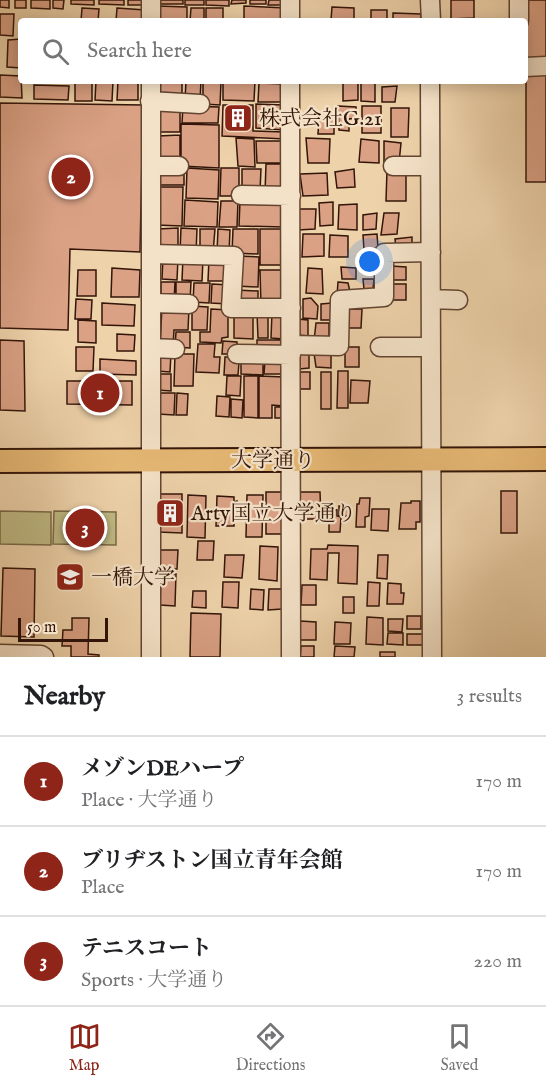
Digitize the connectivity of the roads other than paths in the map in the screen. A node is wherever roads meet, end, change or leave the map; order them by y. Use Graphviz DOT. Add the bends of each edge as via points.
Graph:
graph roads {
  1 [pos="151,0"];
  2 [pos="290,0"];
  3 [pos="430,0"];
  4 [pos="519,0"];
  5 [pos="151,18"];
  6 [pos="290,18"];
  7 [pos="430,18"];
  8 [pos="519,18"];
  9 [pos="546,66"];
  10 [pos="528,67"];
  11 [pos="151,84"];
  12 [pos="290,84"];
  13 [pos="430,84"];
  14 [pos="150,101"];
  15 [pos="200,104"];
  16 [pos="151,166"];
  17 [pos="179,166"];
  18 [pos="393,166"];
  19 [pos="430,166"];
  20 [pos="241,195"];
  21 [pos="291,196"];
  22 [pos="431,252"];
  23 [pos="151,254"];
  24 [pos="431,299"];
  25 [pos="458,300"];
  26 [pos="151,303"];
  27 [pos="189,304"];
  28 [pos="291,308"];
  29 [pos="380,347"];
  30 [pos="431,347"];
  31 [pos="151,348"];
  32 [pos="175,349"];
  33 [pos="291,350"];
  34 [pos="237,354"];
  35 [pos="546,447"];
  36 [pos="0,448"];
  37 [pos="151,454"];
  38 [pos="292,454"];
  39 [pos="432,454"];
  40 [pos="546,459"];
  41 [pos="0,460"];
  42 [pos="4,655"];
  43 [pos="44,657"];
  44 [pos="151,657"];
  45 [pos="291,657"];
  46 [pos="432,657"];
  1 -- 5 [label="street"];
  2 -- 6 [label="street"];
  3 -- 7 [label="street"];
  4 -- 8 [label="street"];
  9 -- 10 [label="street"];
  11 -- 14 [label="street"];
  12 -- 21 [label="street"];
  13 -- 19 [label="street"];
  14 -- 15 [label="street"];
  14 -- 16 [label="street"];
  16 -- 17 [label="street"];
  16 -- 23 [label="street"];
  18 -- 19 [label="street"];
  19 -- 22 [label="street"];
  20 -- 21 [label="street"];
  21 -- 28 [label="street"];
  22 -- 24 [label="street"];
  22 -- 33 [label="street" via="384,253 384,297 340,300 339,346"];
  23 -- 26 [label="street"];
  23 -- 28 [label="street" via="234,256 231,308"];
  24 -- 25 [label="street"];
  24 -- 30 [label="street"];
  26 -- 27 [label="street"];
  26 -- 31 [label="street"];
  28 -- 33 [label="street"];
  29 -- 30 [label="street"];
  30 -- 39 [label="street"];
  31 -- 32 [label="street"];
  31 -- 37 [label="street"];
  33 -- 34 [label="street"];
  33 -- 38 [label="street"];
  35 -- 39 [label="main road, 大学通り"];
  36 -- 37 [label="main road, 大学通り"];
  37 -- 38 [label="main road, 大学通り"];
  37 -- 41 [label="main road, 大学通り"];
  37 -- 44 [label="street"];
  38 -- 39 [label="main road, 大学通り"];
  38 -- 45 [label="street"];
  39 -- 40 [label="main road, 大学通り"];
  39 -- 46 [label="street"];
  42 -- 43 [label="street"];
}
